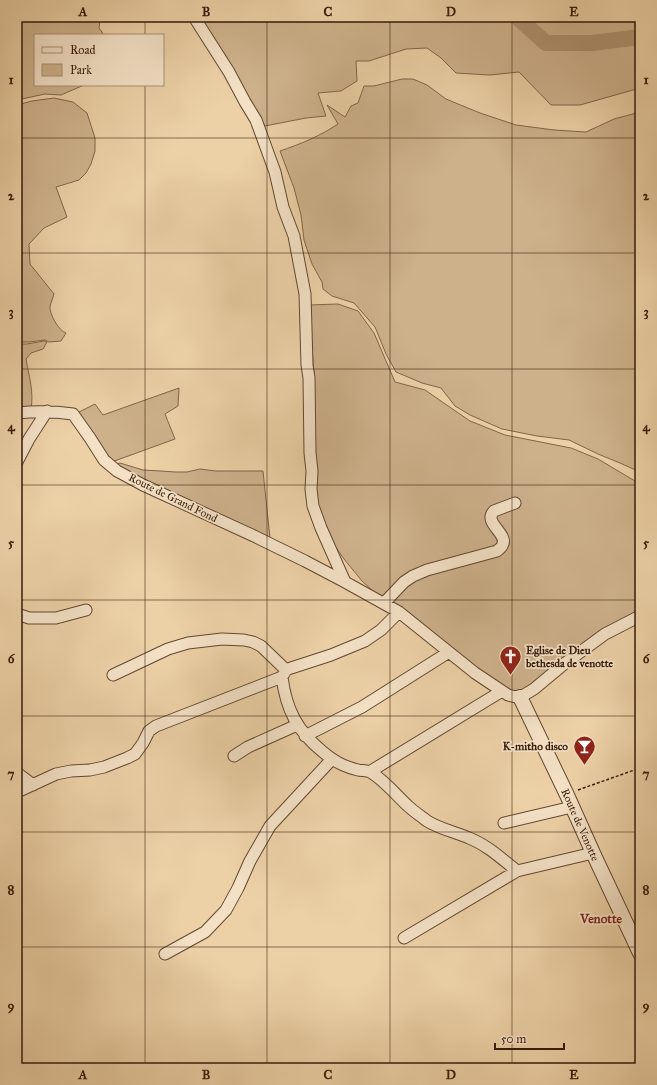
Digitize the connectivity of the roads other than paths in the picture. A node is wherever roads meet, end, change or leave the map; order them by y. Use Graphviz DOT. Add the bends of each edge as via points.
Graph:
graph roads {
  1 [pos="194,17"];
  2 [pos="47,411"];
  3 [pos="17,413"];
  4 [pos="17,462"];
  5 [pos="515,503"];
  6 [pos="345,582"];
  7 [pos="384,603"];
  8 [pos="86,610"];
  9 [pos="399,612"];
  10 [pos="17,614"];
  11 [pos="640,616"];
  12 [pos="449,652"];
  13 [pos="284,674"];
  14 [pos="113,675"];
  15 [pos="502,691"];
  16 [pos="520,697"];
  17 [pos="297,725"];
  18 [pos="305,736"];
  19 [pos="234,756"];
  20 [pos="332,759"];
  21 [pos="371,771"];
  22 [pos="17,773"];
  23 [pos="33,785"];
  24 [pos="17,792"];
  25 [pos="569,801"];
  26 [pos="504,823"];
  27 [pos="593,853"];
  28 [pos="517,871"];
  29 [pos="404,938"];
  30 [pos="640,953"];
  31 [pos="165,954"];
  1 -- 6 [label="street" via="256,120 294,236 305,294 313,506"];
  2 -- 3 [label="street, Route de Grand Fond"];
  2 -- 4 [label="street"];
  2 -- 6 [label="street, Route de Grand Fond" via="73,414 104,460 117,471"];
  5 -- 7 [label="street" via="494,511 491,516 504,542 497,551 413,576"];
  6 -- 7 [label="street, Route de Grand Fond"];
  7 -- 9 [label="street, Route de Grand Fond"];
  8 -- 10 [label="street" via="56,618 29,618"];
  9 -- 12 [label="street, Route de Grand Fond"];
  9 -- 13 [label="street" via="381,630 365,641 297,665"];
  11 -- 16 [label="street" via="605,634"];
  12 -- 15 [label="street, Route de Grand Fond"];
  12 -- 18 [label="street" via="362,707"];
  13 -- 14 [label="street" via="261,646 244,640 222,639 188,643 168,649"];
  13 -- 17 [label="street" via="283,687"];
  13 -- 23 [label="street" via="156,726 149,731 135,754 127,758 104,767 56,774"];
  15 -- 16 [label="street, Route de Grand Fond"];
  15 -- 21 [label="street"];
  16 -- 25 [label="street, Route de Venotte"];
  17 -- 18 [label="street"];
  17 -- 19 [label="street"];
  18 -- 20 [label="street"];
  20 -- 21 [label="street" via="356,770"];
  20 -- 31 [label="street" via="270,826 226,910 205,932"];
  21 -- 28 [label="street" via="408,807 429,822 470,838 492,851"];
  22 -- 23 [label="street"];
  23 -- 24 [label="street"];
  25 -- 26 [label="street"];
  25 -- 27 [label="street, Route de Venotte"];
  27 -- 28 [label="street"];
  27 -- 30 [label="street, Route de Venotte"];
  28 -- 29 [label="street"];
}
